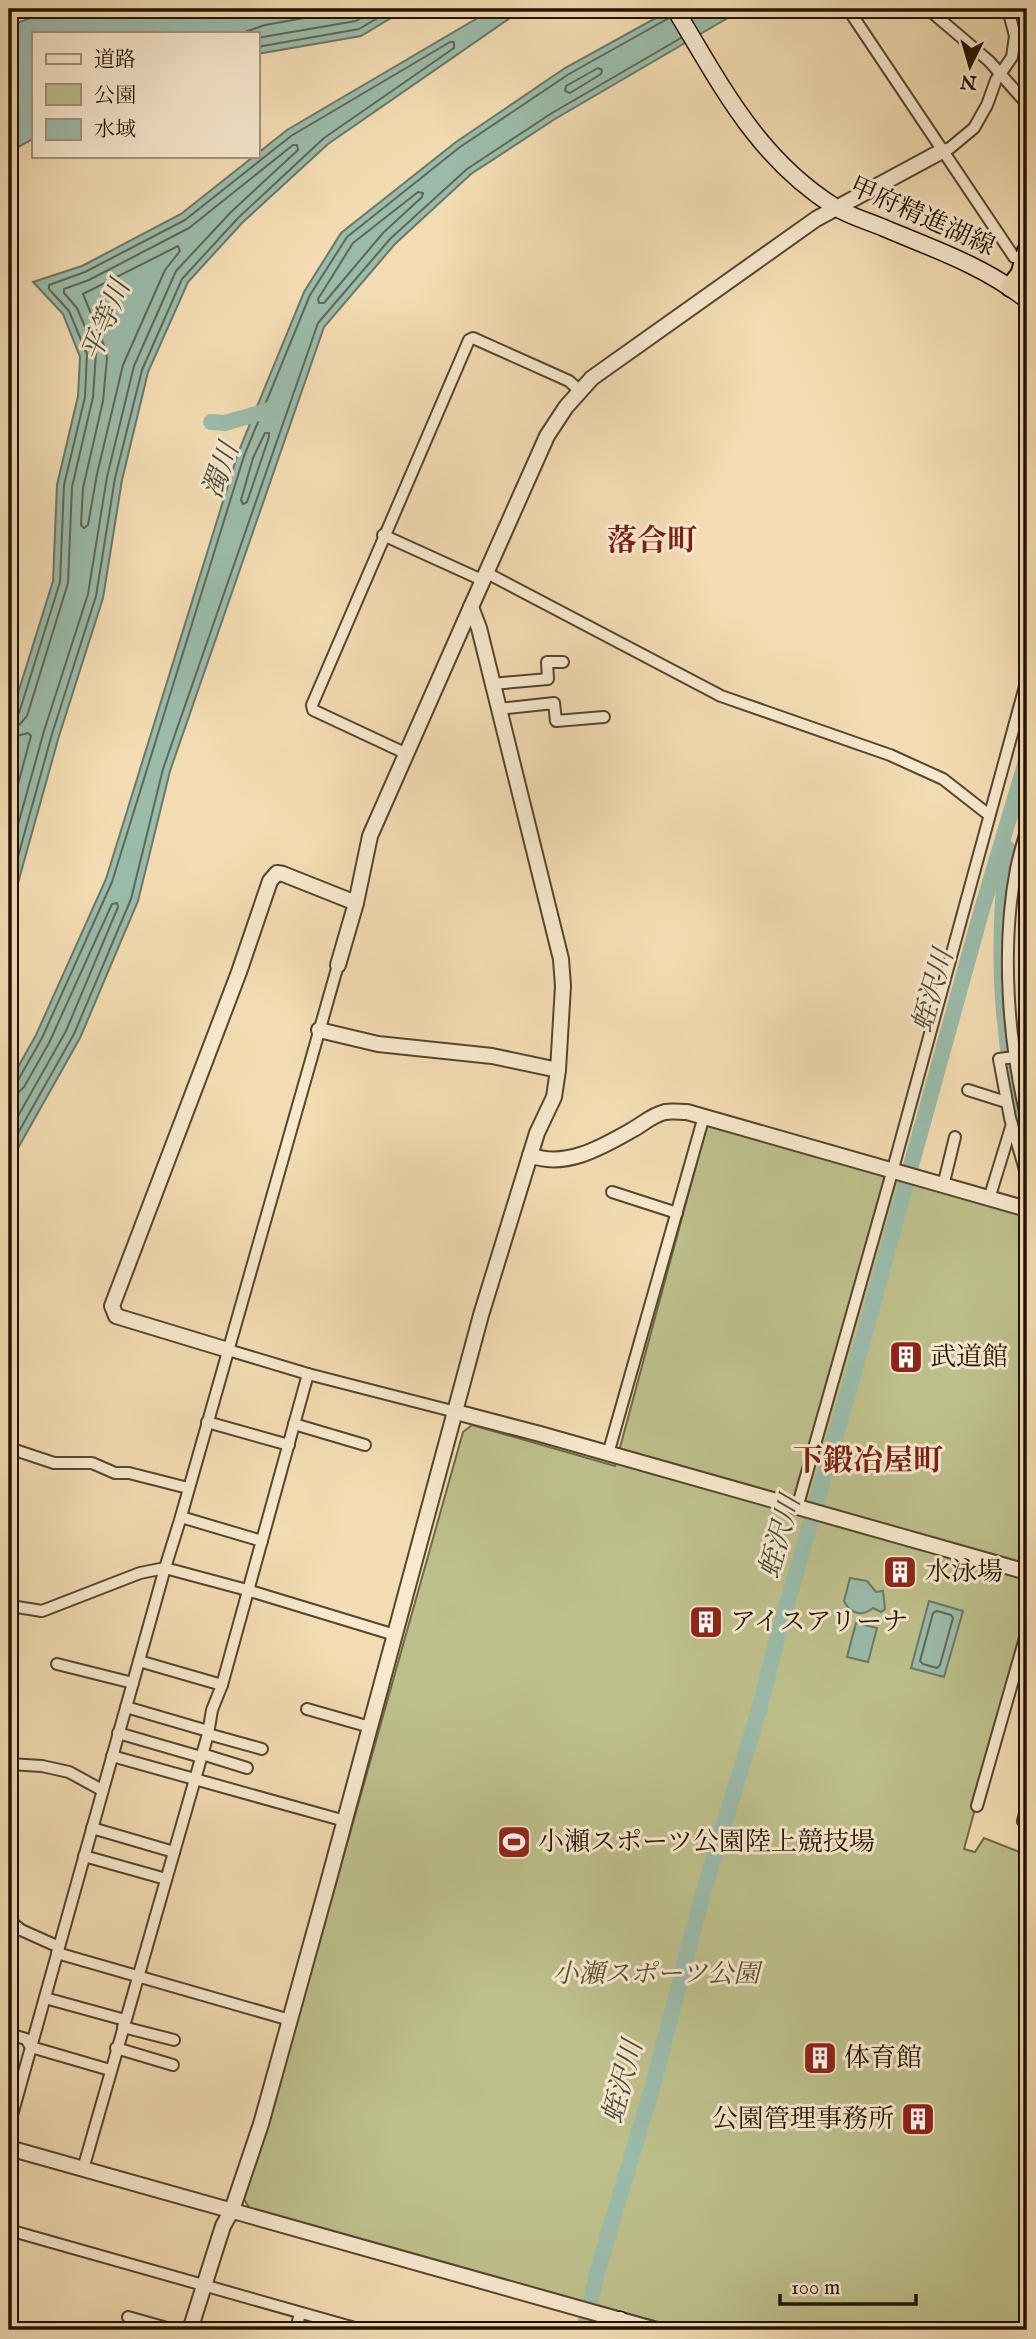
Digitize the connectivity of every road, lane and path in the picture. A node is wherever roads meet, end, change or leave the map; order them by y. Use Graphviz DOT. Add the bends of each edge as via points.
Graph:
graph roads {
  1 [pos="675,9"];
  2 [pos="848,9"];
  3 [pos="928,9"];
  4 [pos="1008,9"];
  5 [pos="1001,73"];
  6 [pos="1027,104"];
  7 [pos="942,151"];
  8 [pos="836,208"];
  9 [pos="1021,254"];
  10 [pos="1011,288"];
  11 [pos="1027,300"];
  12 [pos="580,391"];
  13 [pos="383,535"];
  14 [pos="484,576"];
  15 [pos="471,607"];
  16 [pos="563,663"];
  17 [pos="1027,679"];
  18 [pos="492,684"];
  19 [pos="1025,699"];
  20 [pos="498,709"];
  21 [pos="604,717"];
  22 [pos="407,754"];
  23 [pos="989,815"];
  24 [pos="1027,828"];
  25 [pos="356,903"];
  26 [pos="338,965"];
  27 [pos="318,1030"];
  28 [pos="1015,1057"];
  29 [pos="558,1070"];
  30 [pos="968,1090"];
  31 [pos="1006,1102"];
  32 [pos="704,1116"];
  33 [pos="1027,1120"];
  34 [pos="1012,1124"];
  35 [pos="955,1137"];
  36 [pos="530,1155"];
  37 [pos="895,1172"];
  38 [pos="1027,1177"];
  39 [pos="943,1186"];
  40 [pos="612,1192"];
  41 [pos="989,1199"];
  42 [pos="1027,1209"];
  43 [pos="677,1213"];
  44 [pos="228,1350"];
  45 [pos="308,1374"];
  46 [pos="456,1412"];
  47 [pos="207,1422"];
  48 [pos="294,1424"];
  49 [pos="365,1444"];
  50 [pos="289,1445"];
  51 [pos="9,1448"];
  52 [pos="608,1454"];
  53 [pos="188,1488"];
  54 [pos="800,1508"];
  55 [pos="181,1517"];
  56 [pos="262,1541"];
  57 [pos="165,1567"];
  58 [pos="1027,1572"];
  59 [pos="247,1590"];
  60 [pos="9,1603"];
  61 [pos="1027,1631"];
  62 [pos="396,1635"];
  63 [pos="139,1661"];
  64 [pos="57,1664"];
  65 [pos="133,1683"];
  66 [pos="222,1685"];
  67 [pos="126,1707"];
  68 [pos="307,1709"];
  69 [pos="370,1727"];
  70 [pos="208,1732"];
  71 [pos="118,1733"];
  72 [pos="262,1749"];
  73 [pos="111,1756"];
  74 [pos="201,1756"];
  75 [pos="9,1764"];
  76 [pos="247,1768"];
  77 [pos="195,1779"];
  78 [pos="102,1790"];
  79 [pos="977,1806"];
  80 [pos="1027,1807"];
  81 [pos="345,1821"];
  82 [pos="1027,1822"];
  83 [pos="92,1828"];
  84 [pos="174,1852"];
  85 [pos="84,1856"];
  86 [pos="166,1879"];
  87 [pos="9,1920"];
  88 [pos="58,1950"];
  89 [pos="138,1976"];
  90 [pos="45,1998"];
  91 [pos="290,2020"];
  92 [pos="124,2023"];
  93 [pos="9,2035"];
  94 [pos="174,2040"];
  95 [pos="31,2047"];
  96 [pos="116,2048"];
  97 [pos="173,2065"];
  98 [pos="110,2070"];
  99 [pos="9,2126"];
  100 [pos="9,2148"];
  101 [pos="83,2169"];
  102 [pos="232,2210"];
  103 [pos="9,2231"];
  104 [pos="203,2286"];
  105 [pos="300,2313"];
  106 [pos="128,2317"];
  107 [pos="617,2325"];
  108 [pos="174,2330"];
  109 [pos="190,2330"];
  110 [pos="296,2330"];
  111 [pos="362,2330"];
  112 [pos="656,2330"];
  1 -- 8 [label="main road, 甲府精進湖線" via="766,150"];
  2 -- 7 [label="street"];
  3 -- 5 [label="street"];
  4 -- 5 [label="street" via="1015,50"];
  5 -- 6 [label="street"];
  5 -- 7 [label="street" via="974,128"];
  7 -- 8 [label="street"];
  7 -- 9 [label="street"];
  8 -- 10 [label="main road, 甲府精進湖線" via="971,264"];
  8 -- 12 [label="street" via="592,378"];
  9 -- 10 [label="highway" via="1021,274"];
  10 -- 11 [label="main road, 甲府精進湖線"];
  12 -- 13 [label="street" via="569,381 473,338 468,340"];
  12 -- 14 [label="street" via="547,436"];
  13 -- 14 [label="street"];
  13 -- 22 [label="street" via="312,705 313,710"];
  14 -- 15 [label="street"];
  14 -- 23 [label="street" via="720,696 890,755 943,779"];
  15 -- 18 [label="street"];
  15 -- 22 [label="street"];
  16 -- 18 [label="street" via="547,662 548,679"];
  17 -- 19 [label="street"];
  18 -- 20 [label="street"];
  19 -- 23 [label="street"];
  20 -- 21 [label="street" via="554,703 556,721"];
  20 -- 29 [label="street" via="561,959"];
  22 -- 25 [label="street" via="370,836"];
  23 -- 37 [label="street"];
  24 -- 28 [label="street" via="1016,868 1009,945"];
  25 -- 26 [label="street"];
  25 -- 44 [label="street" via="282,874 270,881 112,1306 116,1316"];
  26 -- 27 [label="street"];
  27 -- 29 [label="street" via="378,1044 492,1056"];
  27 -- 44 [label="street"];
  28 -- 31 [label="street" via="999,1059"];
  28 -- 33 [label="street"];
  29 -- 36 [label="street" via="554,1097"];
  30 -- 31 [label="street"];
  31 -- 34 [label="street"];
  32 -- 36 [label="street" via="664,1112 577,1156 555,1161"];
  32 -- 37 [label="street"];
  32 -- 43 [label="street"];
  34 -- 38 [label="street"];
  34 -- 41 [label="street"];
  35 -- 39 [label="street"];
  36 -- 46 [label="street"];
  37 -- 39 [label="street"];
  37 -- 54 [label="street"];
  39 -- 41 [label="street"];
  40 -- 43 [label="street"];
  41 -- 42 [label="street"];
  43 -- 52 [label="street"];
  44 -- 45 [label="street"];
  44 -- 47 [label="street"];
  45 -- 46 [label="street"];
  45 -- 48 [label="street"];
  46 -- 52 [label="street"];
  46 -- 62 [label="street"];
  47 -- 50 [label="street"];
  47 -- 53 [label="street"];
  48 -- 49 [label="street"];
  48 -- 50 [label="street"];
  50 -- 56 [label="street"];
  51 -- 53 [label="street" via="54,1463 92,1463 115,1473"];
  52 -- 54 [label="street"];
  53 -- 55 [label="street"];
  54 -- 58 [label="street"];
  55 -- 56 [label="street"];
  55 -- 57 [label="street"];
  56 -- 59 [label="street"];
  57 -- 59 [label="street"];
  57 -- 60 [label="street" via="42,1611"];
  57 -- 63 [label="street"];
  59 -- 62 [label="street"];
  59 -- 66 [label="street"];
  61 -- 79 [label="street"];
  62 -- 69 [label="street"];
  63 -- 65 [label="street"];
  63 -- 66 [label="street"];
  64 -- 65 [label="street"];
  65 -- 67 [label="street"];
  66 -- 70 [label="street"];
  67 -- 70 [label="street"];
  67 -- 71 [label="street"];
  68 -- 69 [label="street"];
  69 -- 81 [label="street"];
  70 -- 72 [label="street"];
  70 -- 74 [label="street"];
  71 -- 73 [label="street"];
  71 -- 74 [label="street"];
  73 -- 77 [label="street"];
  73 -- 78 [label="street"];
  74 -- 76 [label="street"];
  74 -- 77 [label="street"];
  75 -- 78 [label="street" via="69,1772"];
  77 -- 81 [label="street"];
  77 -- 84 [label="street"];
  78 -- 83 [label="street"];
  80 -- 82 [label="street" via="1023,1821"];
  81 -- 91 [label="street"];
  83 -- 84 [label="street"];
  83 -- 85 [label="street"];
  84 -- 86 [label="street"];
  85 -- 86 [label="street"];
  85 -- 88 [label="street"];
  86 -- 89 [label="street"];
  87 -- 88 [label="street"];
  88 -- 89 [label="street"];
  88 -- 90 [label="street"];
  89 -- 91 [label="street"];
  89 -- 92 [label="street"];
  90 -- 92 [label="street"];
  90 -- 95 [label="street"];
  91 -- 102 [label="street"];
  92 -- 94 [label="street"];
  92 -- 96 [label="street"];
  93 -- 95 [label="street" via="26,2039"];
  95 -- 98 [label="street"];
  95 -- 99 [label="street"];
  96 -- 97 [label="street"];
  96 -- 98 [label="street"];
  98 -- 101 [label="street"];
  100 -- 101 [label="street"];
  101 -- 102 [label="street"];
  102 -- 104 [label="street"];
  102 -- 107 [label="street" via="577,2308"];
  103 -- 104 [label="street"];
  104 -- 105 [label="street"];
  104 -- 109 [label="street"];
  105 -- 110 [label="street"];
  105 -- 111 [label="street"];
  106 -- 108 [label="street"];
  107 -- 112 [label="street"];
}
